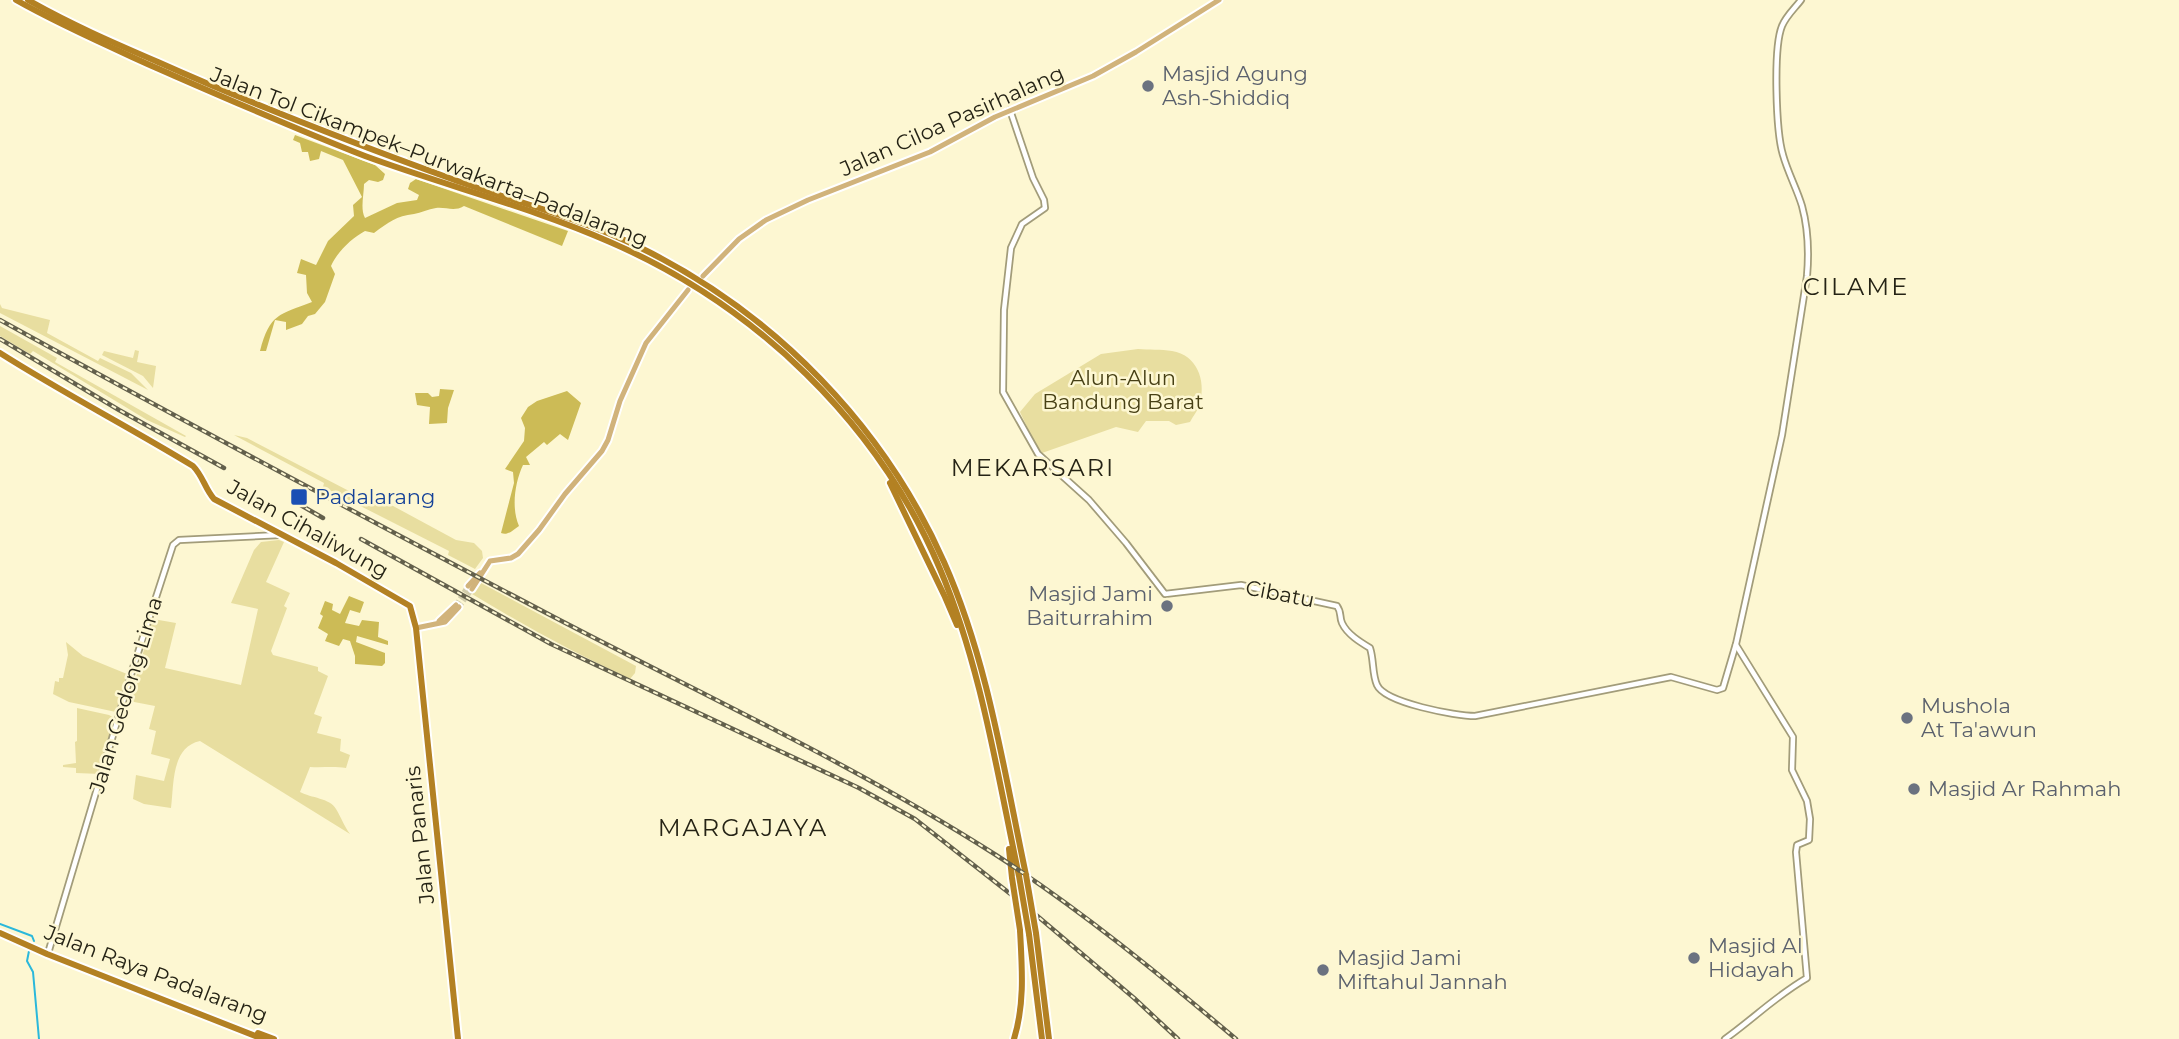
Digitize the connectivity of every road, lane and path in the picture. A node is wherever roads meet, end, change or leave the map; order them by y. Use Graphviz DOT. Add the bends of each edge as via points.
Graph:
graph roads {
  1 [pos="16,0"];
  2 [pos="28,0"];
  3 [pos="1219,0"];
  4 [pos="1801,0"];
  5 [pos="1010,110"];
  6 [pos="702,276"];
  7 [pos="688,290"];
  8 [pos="0,353"];
  9 [pos="280,535"];
  10 [pos="470,587"];
  11 [pos="457,606"];
  12 [pos="416,628"];
  13 [pos="1736,644"];
  14 [pos="1019,876"];
  15 [pos="0,933"];
  16 [pos="1032,933"];
  17 [pos="24,943"];
  18 [pos="49,950"];
  19 [pos="195,1009"];
  20 [pos="222,1020"];
  21 [pos="263,1039"];
  22 [pos="274,1039"];
  23 [pos="458,1039"];
  24 [pos="1014,1039"];
  25 [pos="1042,1039"];
  26 [pos="1049,1039"];
  27 [pos="1725,1039"];
  1 -- 14 [label="highway, Jalan Tol Cikampek–Purwakarta–Padalarang" via="219,97 365,155 606,240 708,294 774,344 819,386 883,467 939,567 971,659"];
  2 -- 14 [label="highway, Jalan Tol Cikampek–Purwakarta–Padalarang" via="283,115 640,247 713,290 779,339 860,424 907,492 940,554 985,684"];
  3 -- 5 [label="main road, Jalan Ciloa Pasirhalang" via="1107,69"];
  4 -- 13 [label="street" via="1782,26 1777,91 1782,154 1804,217 1807,276 1782,435"];
  5 -- 6 [label="main road, Jalan Ciloa Pasirhalang" via="930,152 766,220"];
  5 -- 13 [label="street, Cibatu" via="1045,208 1022,224 1011,248 1004,310 1003,392 1038,454 1089,500 1165,594 1241,585 1337,606 1342,625 1370,648 1380,690 1409,704 1475,716 1671,677 1717,690 1723,688"];
  7 -- 10 [label="main road" via="643,349 602,452 518,554 490,561"];
  8 -- 9 [label="highway, Jalan Cihaliwung" via="192,467 209,493 224,505"];
  9 -- 12 [label="highway, Jalan Cihaliwung" via="407,603"];
  9 -- 18 [label="street, Jalan Gedong Lima" via="179,540 171,549"];
  11 -- 12 [label="main road" via="433,625"];
  12 -- 23 [label="highway, Jalan Panaris"];
  13 -- 27 [label="street" via="1793,737 1793,774 1807,802 1810,837 1797,845 1796,852 1807,978"];
  14 -- 16 [label="highway, Jalan Tol Cikampek–Purwakarta–Padalarang, bridge"];
  14 -- 24 [label="highway, bridge" via="1022,1000"];
  15 -- 17 [label="highway, Jalan Raya Padalarang"];
  16 -- 25 [label="highway, Jalan Tol Cikampek–Purwakarta–Padalarang"];
  16 -- 26 [label="highway, Jalan Tol Cikampek–Purwakarta–Padalarang"];
  17 -- 18 [label="highway, Jalan Raya Padalarang"];
  17 -- 19 [label="highway, Jalan Raya Padalarang"];
  18 -- 19 [label="highway, Jalan Raya Padalarang"];
  19 -- 20 [label="highway, Jalan Raya Padalarang"];
  20 -- 21 [label="highway, Jalan Raya Padalarang"];
  20 -- 22 [label="highway, Jalan Raya Padalarang"];
}
